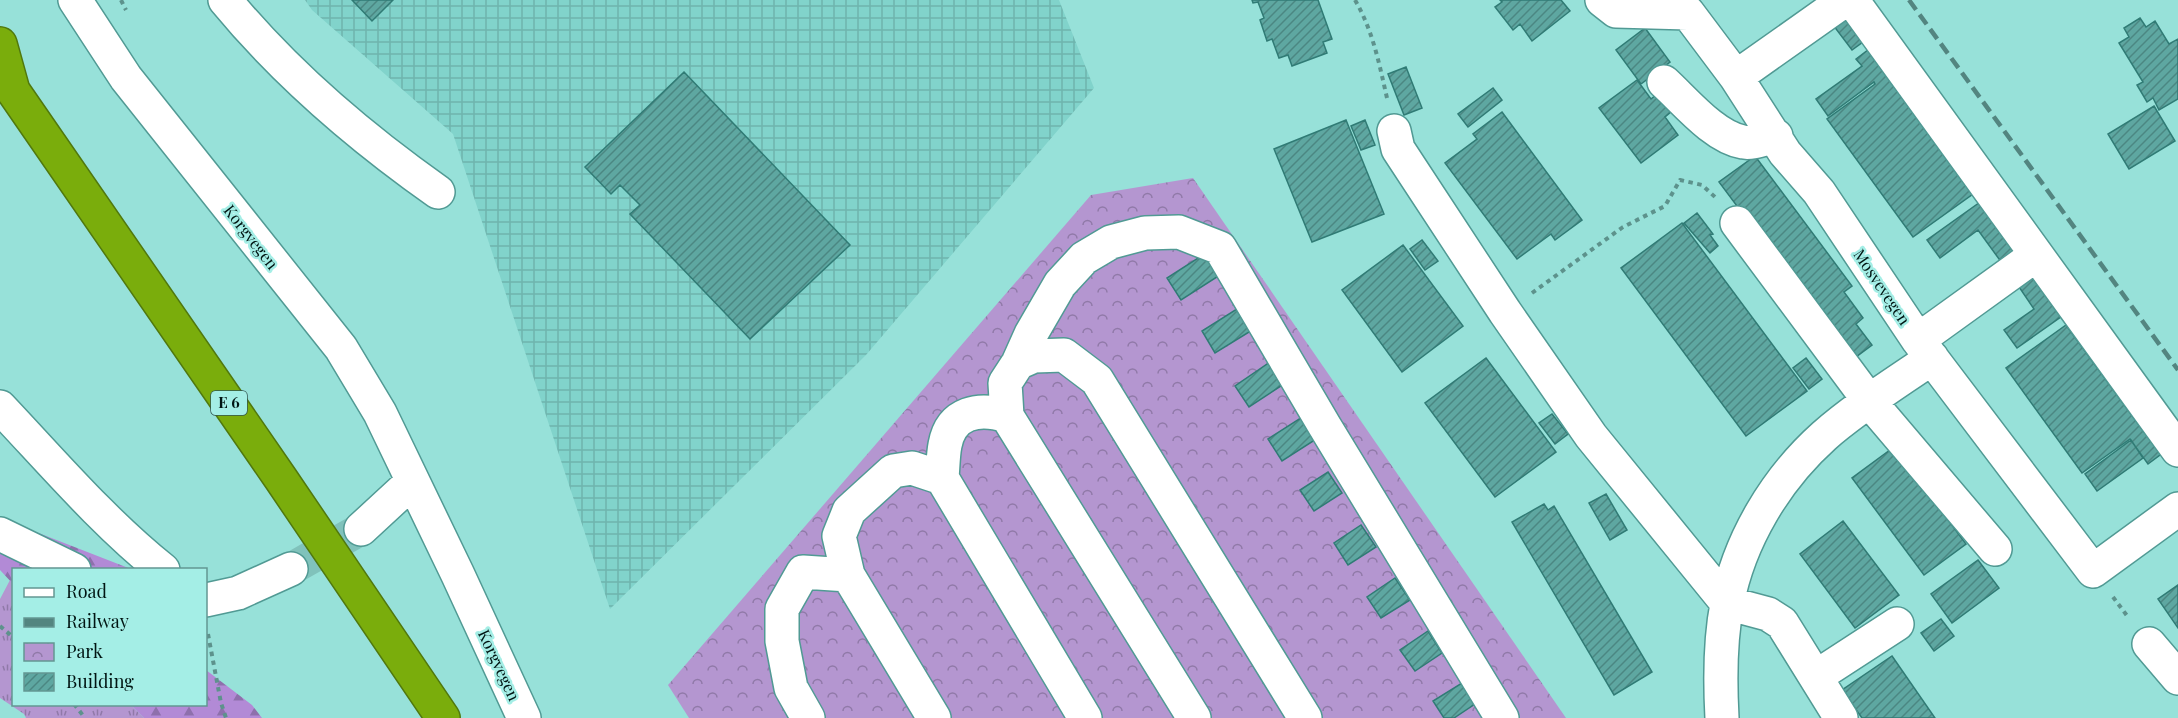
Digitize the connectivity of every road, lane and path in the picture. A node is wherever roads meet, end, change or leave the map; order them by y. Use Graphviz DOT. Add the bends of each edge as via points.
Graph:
graph roads {
  1 [pos="75,0"];
  2 [pos="225,0"];
  3 [pos="1355,0"];
  4 [pos="1602,0"];
  5 [pos="1845,0"];
  6 [pos="1851,0"];
  7 [pos="1682,6"];
  8 [pos="0,44"];
  9 [pos="1736,77"];
  10 [pos="7,81"];
  11 [pos="1664,82"];
  12 [pos="1394,131"];
  13 [pos="1776,136"];
  14 [pos="438,192"];
  15 [pos="1737,223"];
  16 [pos="2036,255"];
  17 [pos="1505,312"];
  18 [pos="1925,349"];
  19 [pos="1018,363"];
  20 [pos="1870,402"];
  21 [pos="0,407"];
  22 [pos="1007,416"];
  23 [pos="2178,450"];
  24 [pos="942,477"];
  25 [pos="412,482"];
  26 [pos="2178,509"];
  27 [pos="361,529"];
  28 [pos="0,534"];
  29 [pos="1995,549"];
  30 [pos="70,568"];
  31 [pos="161,568"];
  32 [pos="291,569"];
  33 [pos="2093,571"];
  34 [pos="848,575"];
  35 [pos="1727,603"];
  36 [pos="207,613"];
  37 [pos="207,620"];
  38 [pos="1897,624"];
  39 [pos="0,626"];
  40 [pos="12,636"];
  41 [pos="2149,644"];
  42 [pos="1817,676"];
  43 [pos="2178,678"];
  44 [pos="75,706"];
  45 [pos="85,718"];
  46 [pos="226,718"];
  47 [pos="444,718"];
  48 [pos="524,718"];
  49 [pos="808,718"];
  50 [pos="934,718"];
  51 [pos="1085,718"];
  52 [pos="1194,718"];
  53 [pos="1305,718"];
  54 [pos="1502,718"];
  55 [pos="1722,718"];
  56 [pos="1842,718"];
  1 -- 25 [label="street, Korgvegen" via="126,78 341,348 380,413"];
  2 -- 14 [label="street" via="247,27 333,111"];
  3 -- 12 [label="path" via="1375,44"];
  4 -- 7 [label="street" via="1616,12"];
  5 -- 9 [label="street"];
  6 -- 16 [label="street"];
  7 -- 9 [label="street, Mosvevegen"];
  8 -- 10 [label="highway"];
  9 -- 13 [label="street, Mosvevegen"];
  10 -- 47 [label="highway, E 6"];
  11 -- 13 [label="street" via="1728,136 1744,142"];
  12 -- 17 [label="street" via="1398,149"];
  13 -- 18 [label="street, Mosvevegen" via="1785,153 1819,192"];
  15 -- 17 [label="path" via="1702,185 1680,180 1665,206 1623,227"];
  15 -- 20 [label="street"];
  16 -- 18 [label="street"];
  16 -- 23 [label="street"];
  17 -- 35 [label="street" via="1591,436"];
  18 -- 20 [label="street"];
  18 -- 33 [label="street, Mosvevegen"];
  19 -- 22 [label="street" via="1005,383"];
  19 -- 53 [label="street" via="1034,356 1064,355 1097,380"];
  19 -- 54 [label="street" via="1060,284 1084,258 1102,247 1145,233 1179,232 1220,248"];
  20 -- 29 [label="street"];
  20 -- 35 [label="street" via="1824,436 1786,476 1765,506 1747,544"];
  21 -- 31 [label="street" via="130,542"];
  22 -- 24 [label="street" via="992,411 969,412 955,423 945,443"];
  22 -- 52 [label="street"];
  24 -- 34 [label="street" via="912,468 893,471 849,511 839,536"];
  24 -- 51 [label="street"];
  25 -- 27 [label="street"];
  25 -- 48 [label="street, Korgvegen"];
  26 -- 33 [label="street"];
  28 -- 30 [label="street"];
  32 -- 36 [label="street" via="238,593"];
  33 -- 41 [label="path"];
  34 -- 49 [label="street" via="803,572 782,609 782,641 791,688"];
  34 -- 50 [label="street"];
  35 -- 42 [label="street" via="1768,614 1782,623"];
  35 -- 55 [label="street" via="1722,644"];
  37 -- 46 [label="path"];
  38 -- 42 [label="street"];
  39 -- 40 [label="path"];
  41 -- 43 [label="street"];
  42 -- 56 [label="street"];
  44 -- 45 [label="path"];
}
